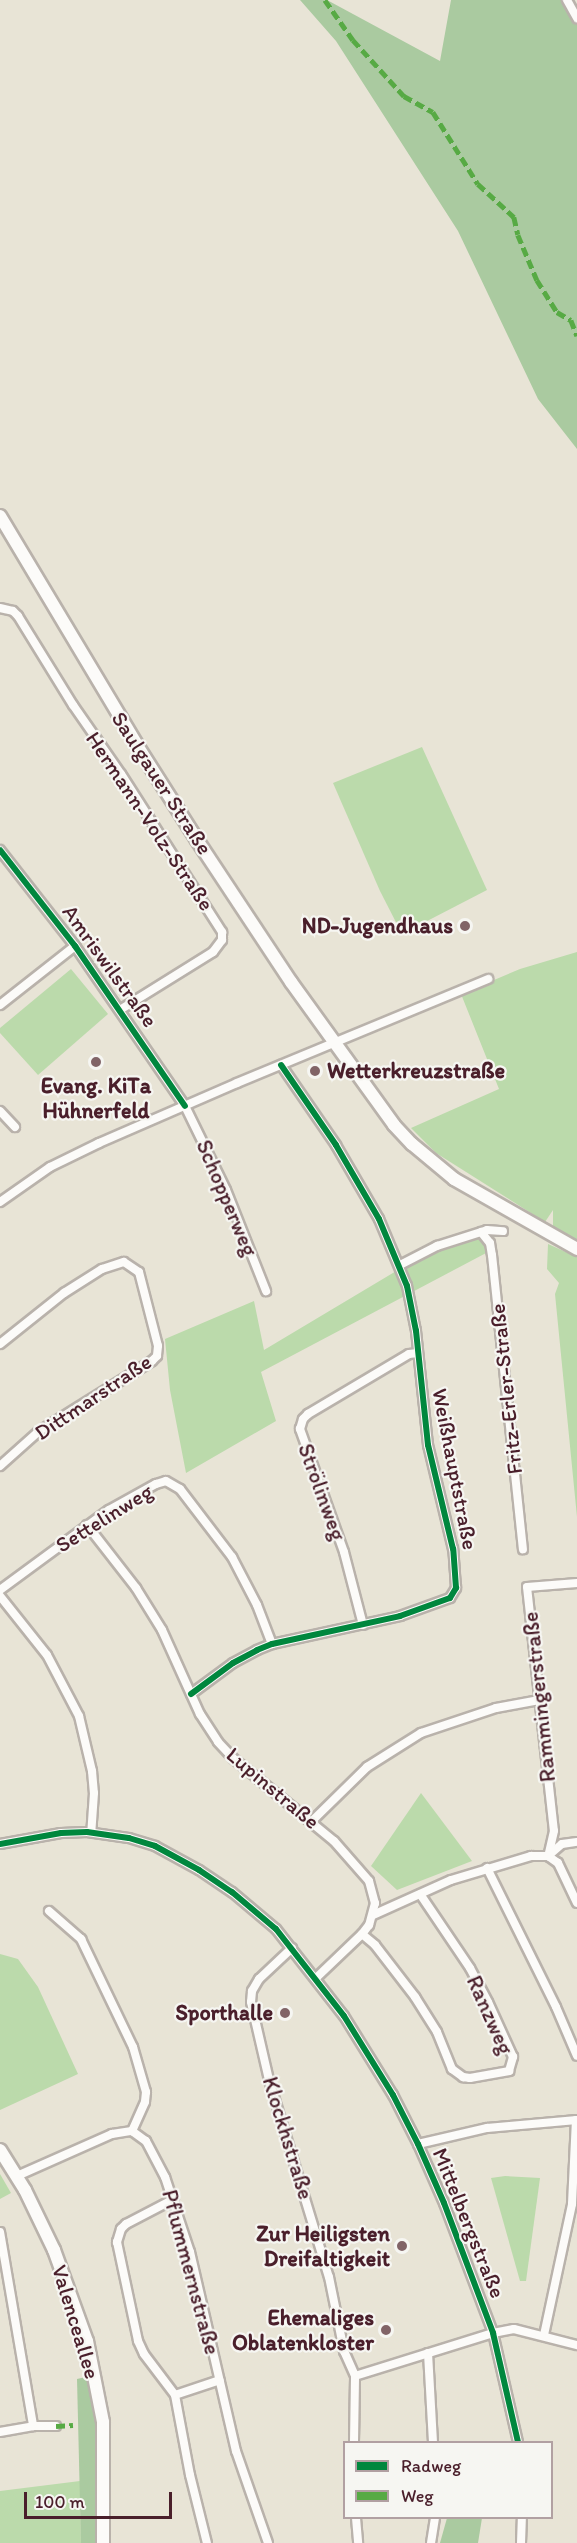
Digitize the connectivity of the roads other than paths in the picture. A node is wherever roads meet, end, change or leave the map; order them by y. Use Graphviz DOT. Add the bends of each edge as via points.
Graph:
graph roads {
  1 [pos="567,0"];
  2 [pos="577,18"];
  3 [pos="0,516"];
  4 [pos="0,608"];
  5 [pos="0,850"];
  6 [pos="75,946"];
  7 [pos="488,979"];
  8 [pos="0,1005"];
  9 [pos="120,1010"];
  10 [pos="334,1043"];
  11 [pos="281,1065"];
  12 [pos="186,1106"];
  13 [pos="0,1111"];
  14 [pos="15,1127"];
  15 [pos="0,1202"];
  16 [pos="503,1231"];
  17 [pos="481,1232"];
  18 [pos="577,1249"];
  19 [pos="400,1266"];
  20 [pos="266,1291"];
  21 [pos="0,1344"];
  22 [pos="418,1353"];
  23 [pos="0,1466"];
  24 [pos="87,1525"];
  25 [pos="522,1550"];
  26 [pos="577,1583"];
  27 [pos="0,1590"];
  28 [pos="0,1596"];
  29 [pos="363,1625"];
  30 [pos="272,1644"];
  31 [pos="191,1694"];
  32 [pos="539,1701"];
  33 [pos="312,1821"];
  34 [pos="91,1832"];
  35 [pos="577,1842"];
  36 [pos="0,1844"];
  37 [pos="548,1856"];
  38 [pos="487,1868"];
  39 [pos="420,1893"];
  40 [pos="577,1903"];
  41 [pos="49,1911"];
  42 [pos="373,1915"];
  43 [pos="362,1934"];
  44 [pos="292,1948"];
  45 [pos="316,1977"];
  46 [pos="577,2056"];
  47 [pos="577,2120"];
  48 [pos="132,2131"];
  49 [pos="418,2144"];
  50 [pos="0,2150"];
  51 [pos="16,2176"];
  52 [pos="174,2199"];
  53 [pos="0,2232"];
  54 [pos="493,2333"];
  55 [pos="544,2335"];
  56 [pos="577,2345"];
  57 [pos="428,2353"];
  58 [pos="355,2376"];
  59 [pos="220,2380"];
  60 [pos="175,2395"];
  61 [pos="33,2426"];
  62 [pos="56,2426"];
  63 [pos="0,2432"];
  64 [pos="354,2441"];
  65 [pos="433,2441"];
  66 [pos="518,2441"];
  67 [pos="356,2519"];
  68 [pos="435,2519"];
  69 [pos="522,2519"];
  70 [pos="103,2543"];
  71 [pos="207,2543"];
  72 [pos="268,2543"];
  73 [pos="358,2543"];
  74 [pos="431,2543"];
  75 [pos="521,2543"];
  1 -- 2 [label="street"];
  3 -- 10 [label="main road, Saulgauer Straße" via="138,747"];
  4 -- 9 [label="street, Hermann-Volz-Straße" via="18,616 222,932 222,940 213,952"];
  5 -- 6 [label="street, Amriswilstraße"];
  6 -- 8 [label="street"];
  6 -- 9 [label="street, Amriswilstraße"];
  7 -- 10 [label="street"];
  9 -- 12 [label="street, Amriswilstraße"];
  10 -- 11 [label="street"];
  10 -- 18 [label="main road, Saulgauer Straße" via="412,1144 454,1179"];
  11 -- 12 [label="street"];
  11 -- 19 [label="street, Weißhauptstraße" via="336,1145"];
  12 -- 15 [label="street" via="51,1167"];
  12 -- 20 [label="street, Schopperweg" via="230,1199"];
  13 -- 14 [label="street"];
  16 -- 17 [label="street"];
  17 -- 19 [label="street" via="437,1246"];
  17 -- 25 [label="street, Fritz-Erler-Straße" via="490,1243 492,1255"];
  19 -- 22 [label="street, Weißhauptstraße" via="412,1307"];
  21 -- 23 [label="street, Dittmarstraße" via="64,1293 102,1269 124,1262 139,1272 158,1346 152,1361 38,1432"];
  22 -- 29 [label="street, Weißhauptstraße" via="428,1445 453,1549 456,1588 445,1601"];
  22 -- 29 [label="street, Strölinweg" via="409,1354 308,1414 300,1429 344,1552"];
  24 -- 27 [label="street, Settelinweg"];
  24 -- 30 [label="street, Settelinweg" via="156,1484 172,1483 232,1557"];
  24 -- 31 [label="street, Lupinstraße" via="149,1608"];
  26 -- 32 [label="street, Rammingerstraße" via="527,1587"];
  28 -- 34 [label="street" via="47,1655 80,1716 92,1771"];
  29 -- 30 [label="street, Weißhauptstraße"];
  30 -- 31 [label="street, Weißhauptstraße" via="244,1656"];
  31 -- 33 [label="street, Lupinstraße" via="207,1726 234,1759"];
  32 -- 33 [label="street" via="496,1708 421,1733 367,1767"];
  32 -- 37 [label="street, Rammingerstraße" via="554,1832"];
  33 -- 42 [label="street, Lupinstraße" via="355,1861 369,1881 375,1903"];
  34 -- 36 [label="street, Mittelbergstraße"];
  34 -- 44 [label="street, Mittelbergstraße" via="155,1846 195,1867 262,1916"];
  35 -- 37 [label="street" via="562,1844"];
  37 -- 38 [label="street" via="531,1856"];
  37 -- 40 [label="street" via="558,1863"];
  38 -- 39 [label="street"];
  38 -- 46 [label="street"];
  39 -- 42 [label="street"];
  39 -- 43 [label="street, Ranzweg" via="488,2002 513,2057 509,2071 470,2078 452,2069 437,2032 415,1997"];
  41 -- 48 [label="street" via="81,1939 133,2047 146,2092"];
  42 -- 43 [label="street"];
  43 -- 45 [label="street"];
  44 -- 45 [label="street, Mittelbergstraße"];
  44 -- 58 [label="street, Klockhstraße" via="259,1979 250,2002 269,2080 328,2277 344,2351"];
  45 -- 49 [label="street, Mittelbergstraße" via="370,2056"];
  47 -- 49 [label="street" via="487,2128"];
  47 -- 55 [label="street" via="572,2204"];
  48 -- 51 [label="street" via="112,2134"];
  48 -- 52 [label="street, Pflummernstraße" via="146,2141"];
  49 -- 54 [label="street, Mittelbergstraße"];
  50 -- 51 [label="main road, Valenceallee"];
  51 -- 70 [label="main road, Valenceallee" via="54,2250 87,2341 103,2422"];
  52 -- 59 [label="street, Pflummernstraße"];
  52 -- 60 [label="street" via="126,2224 117,2242 138,2341"];
  53 -- 61 [label="street"];
  54 -- 55 [label="street" via="514,2329"];
  54 -- 57 [label="street"];
  54 -- 66 [label="street, Mittelbergstraße"];
  55 -- 56 [label="street"];
  57 -- 58 [label="street"];
  57 -- 65 [label="street"];
  58 -- 64 [label="street"];
  59 -- 60 [label="street"];
  59 -- 72 [label="street, Pflummernstraße" via="236,2451"];
  60 -- 71 [label="street"];
  61 -- 62 [label="street"];
  61 -- 63 [label="street"];
  67 -- 73 [label="street"];
  68 -- 74 [label="street"];
  69 -- 75 [label="street"];
}
